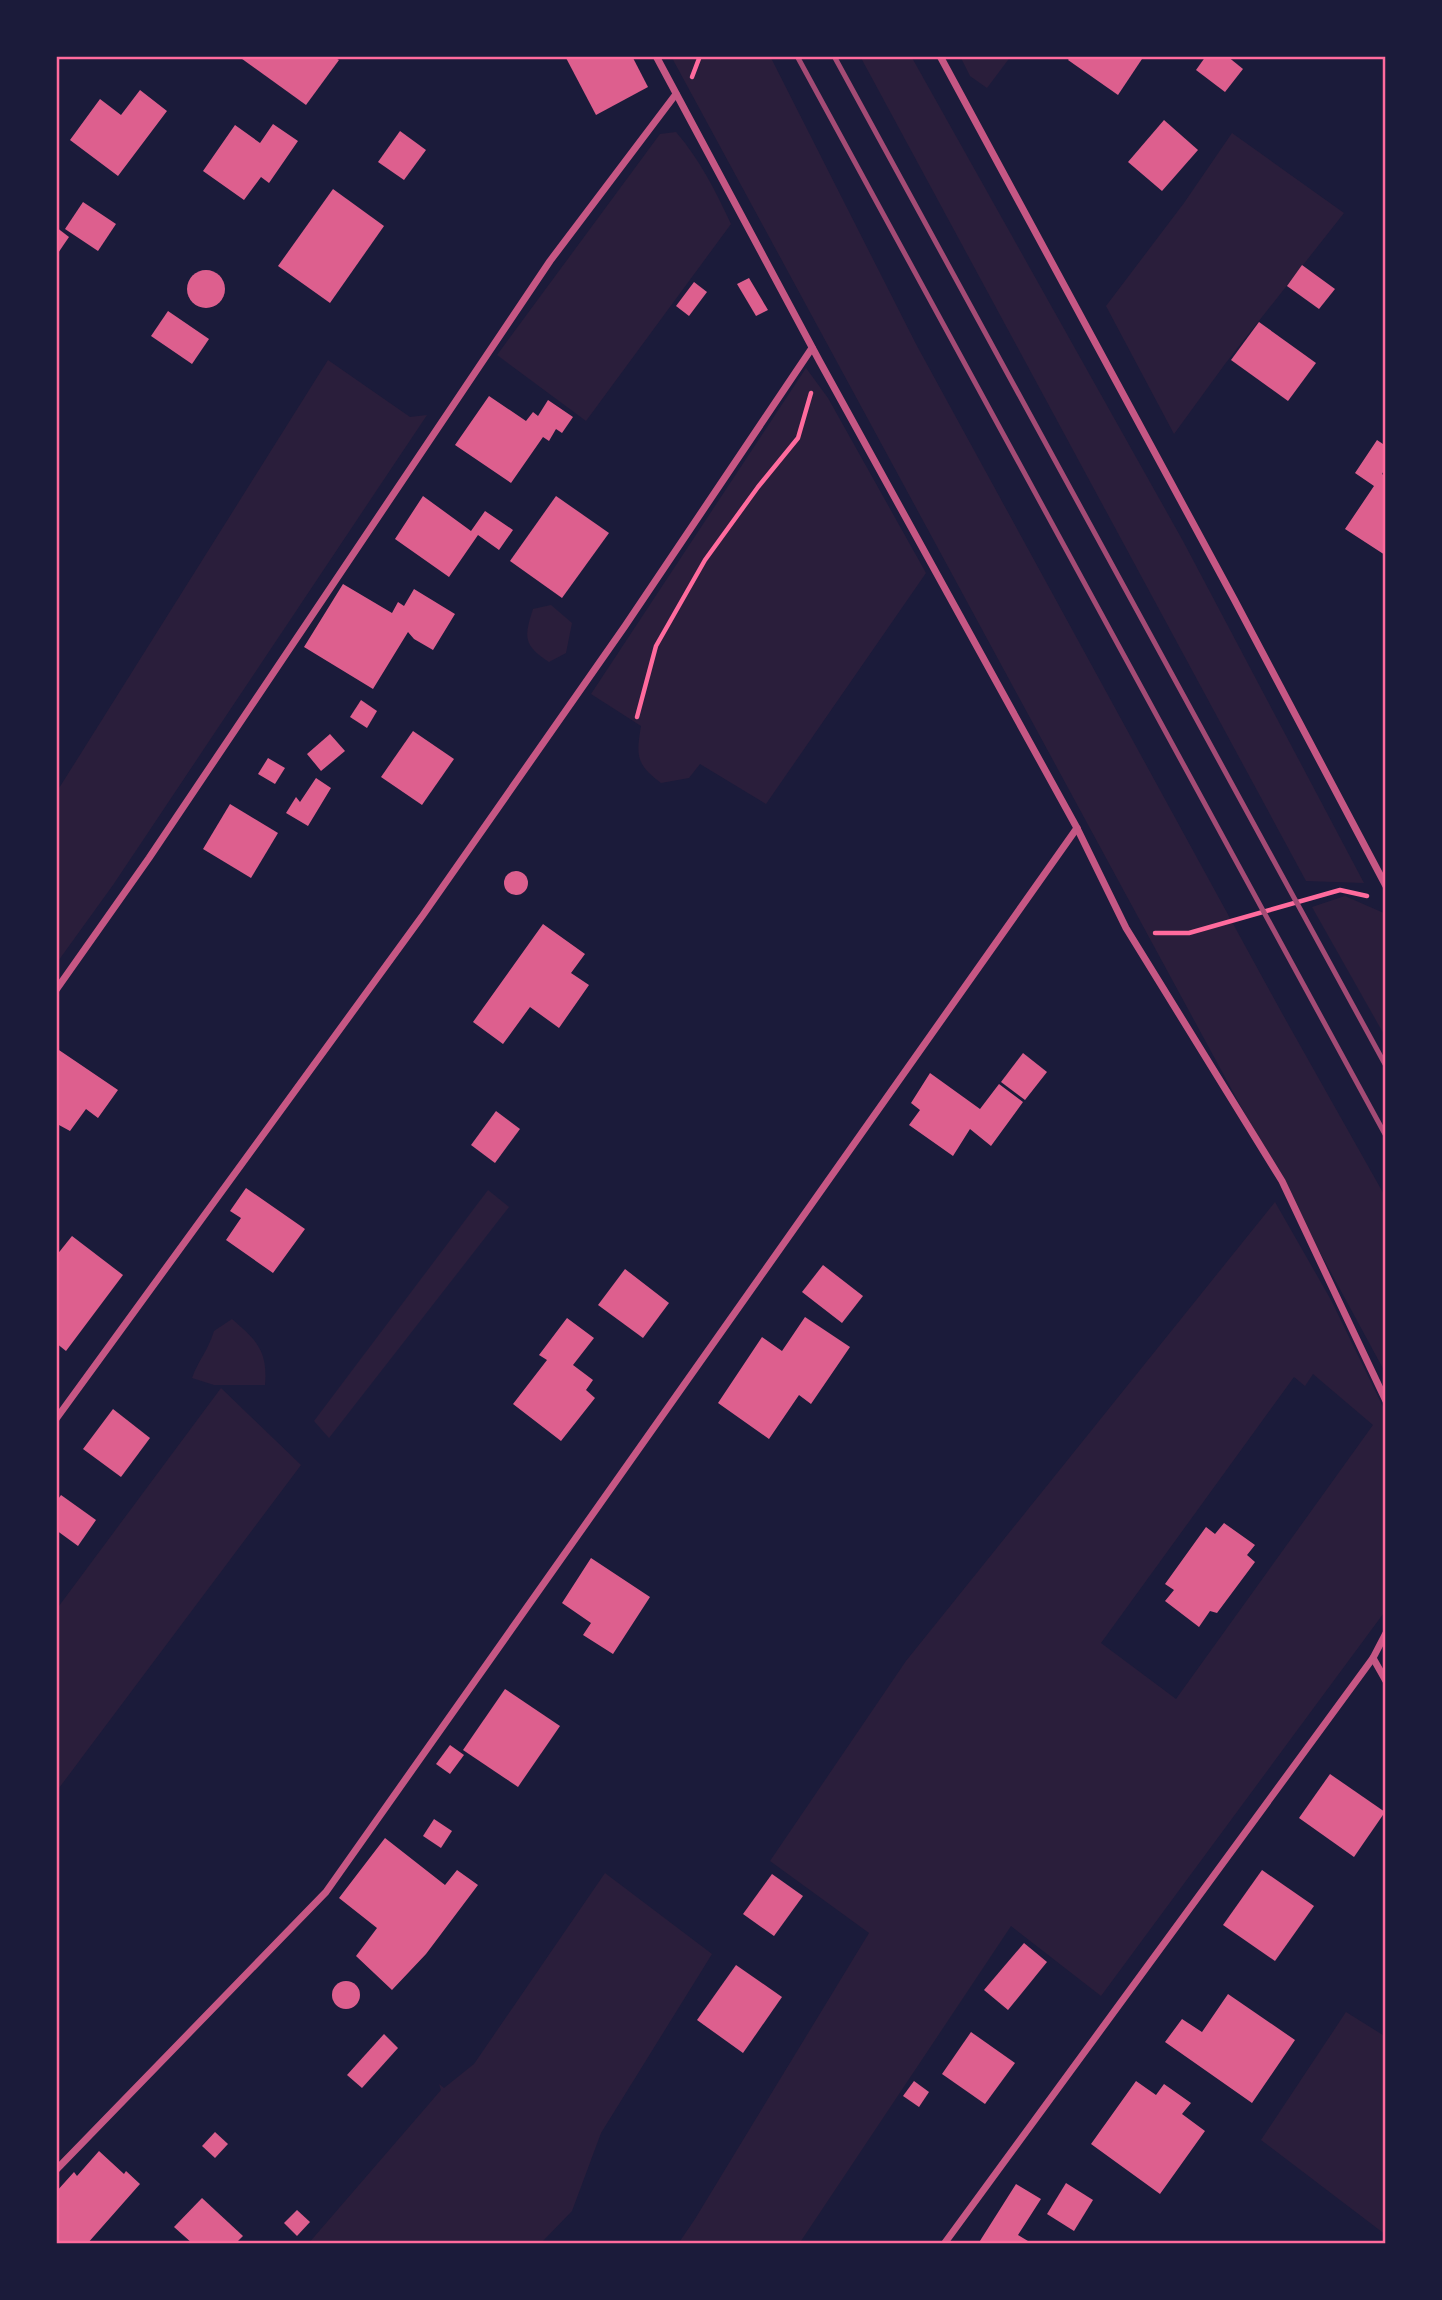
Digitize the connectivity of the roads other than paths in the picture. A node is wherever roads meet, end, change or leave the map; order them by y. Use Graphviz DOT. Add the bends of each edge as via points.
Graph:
graph roads {
  1 [pos="656,56"];
  2 [pos="940,56"];
  3 [pos="676,94"];
  4 [pos="812,348"];
  5 [pos="1077,828"];
  6 [pos="1386,886"];
  7 [pos="56,990"];
  8 [pos="1386,1401"];
  9 [pos="56,1419"];
  10 [pos="1386,1633"];
  11 [pos="1373,1658"];
  12 [pos="1386,1681"];
  13 [pos="56,2170"];
  14 [pos="944,2244"];
  1 -- 3 [label="street"];
  2 -- 6 [label="street"];
  3 -- 4 [label="street"];
  3 -- 7 [label="street" via="550,261"];
  4 -- 5 [label="street"];
  4 -- 9 [label="street" via="423,915"];
  5 -- 8 [label="street" via="1126,928 1282,1181"];
  5 -- 13 [label="street" via="326,1892"];
  10 -- 11 [label="street"];
  11 -- 12 [label="street"];
  11 -- 14 [label="street"];
}
